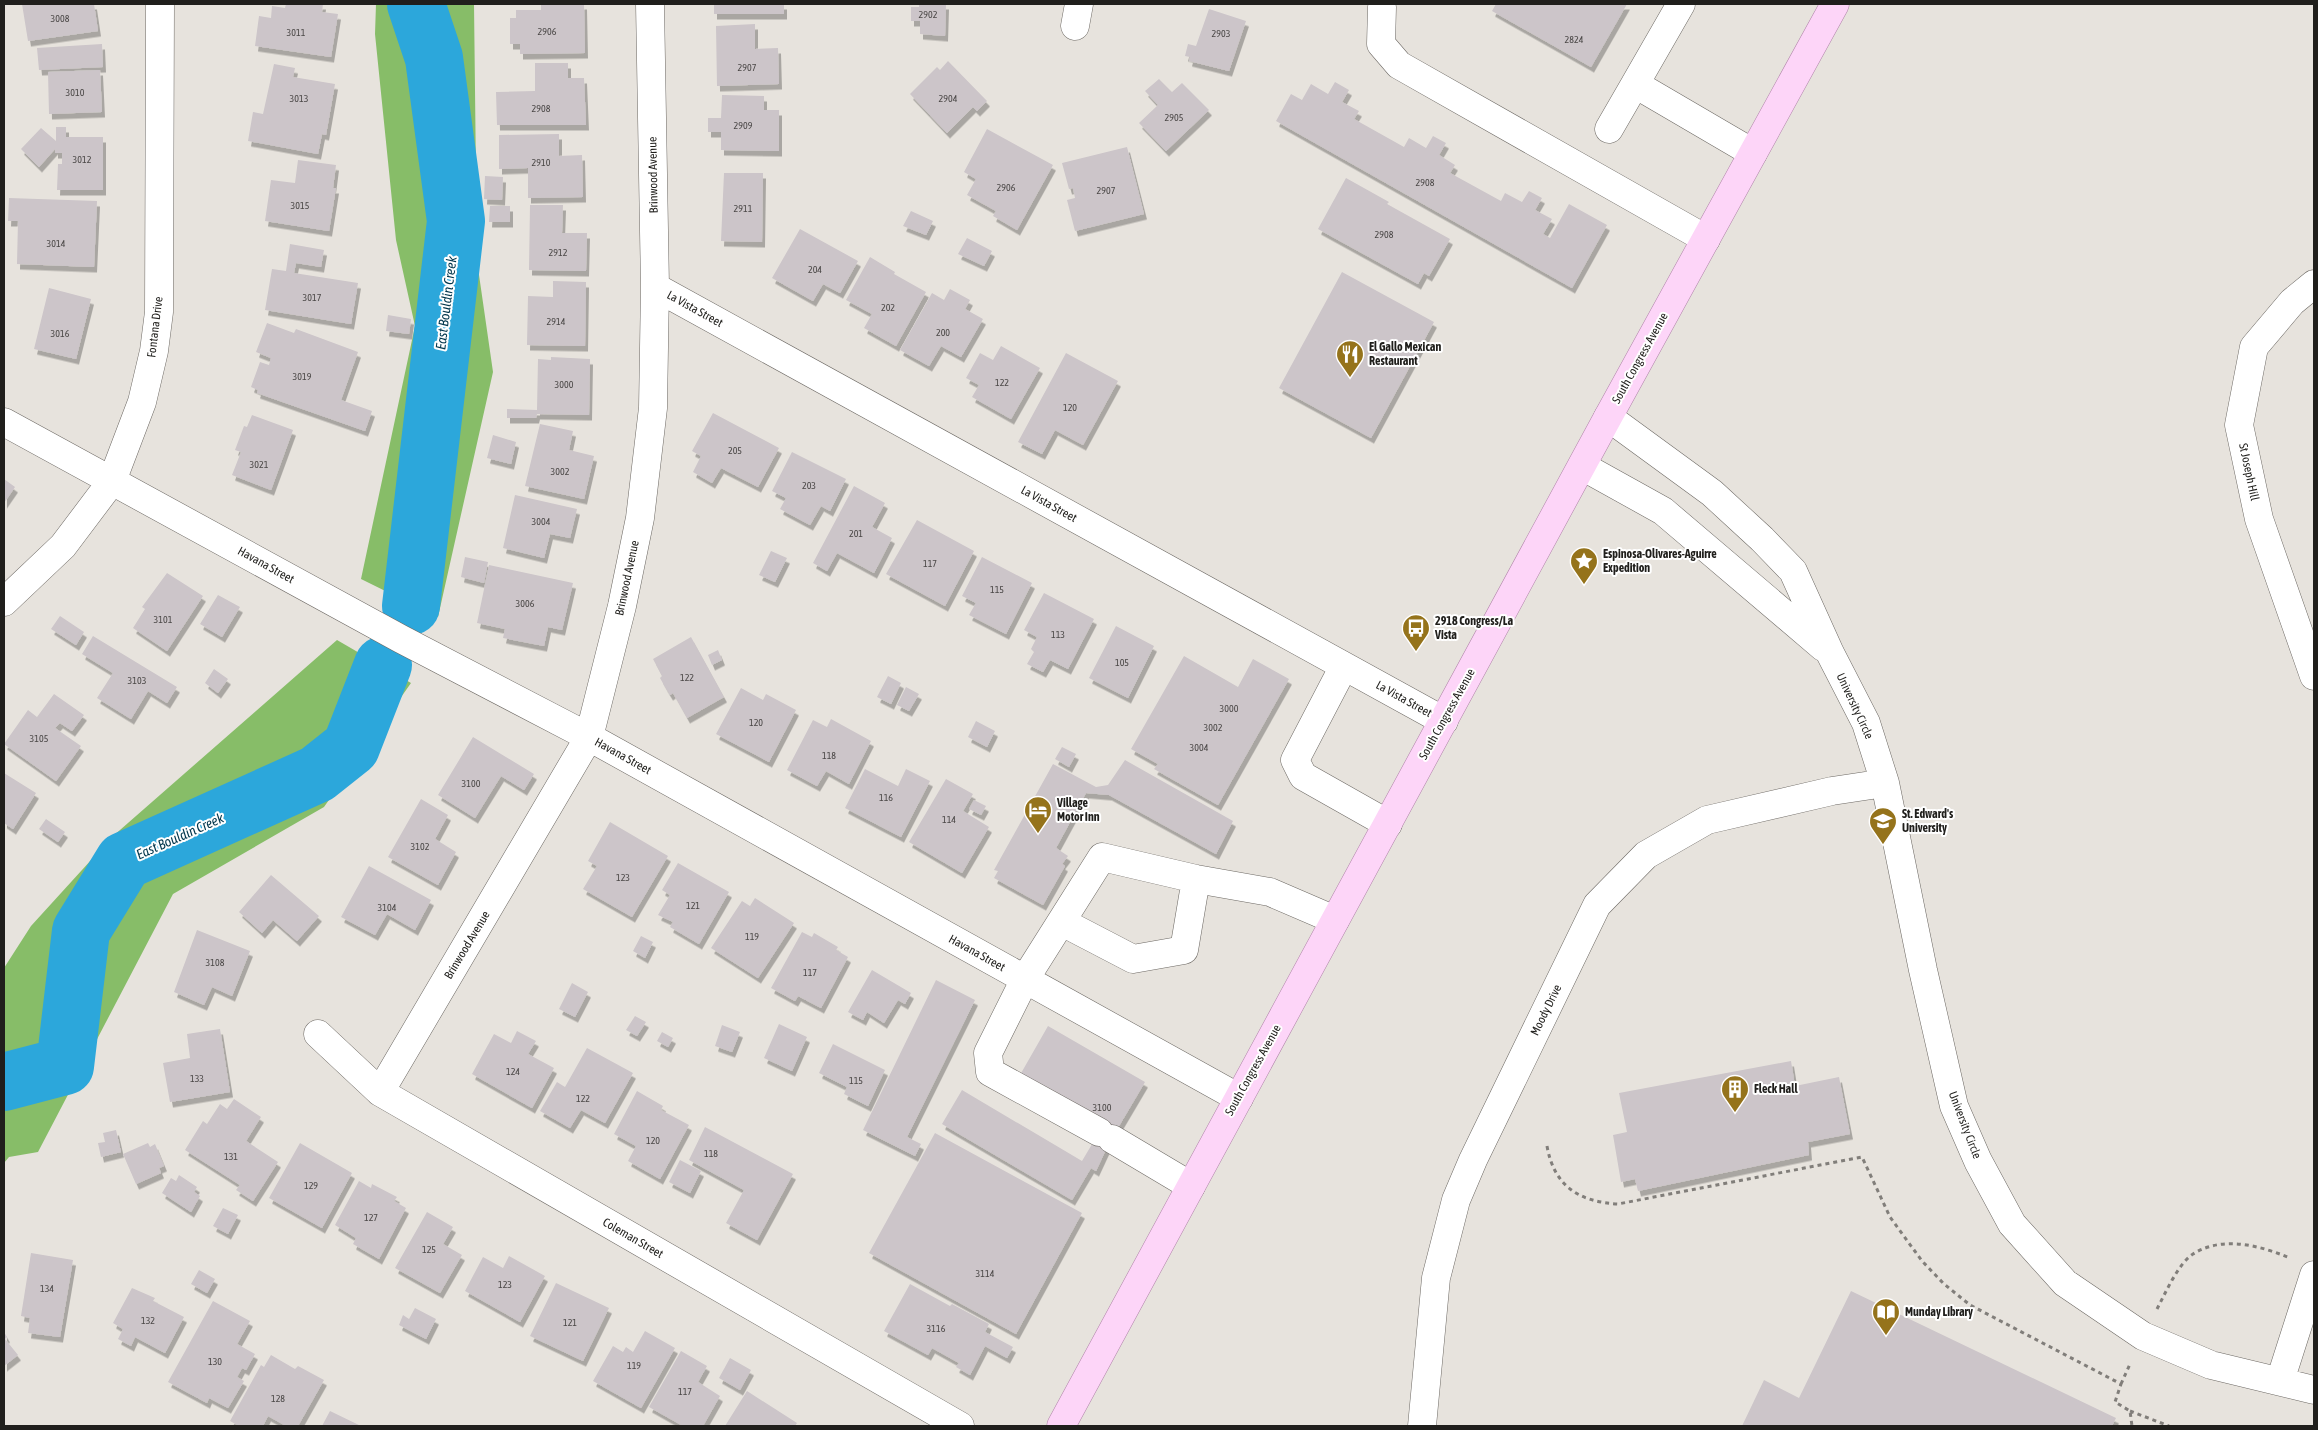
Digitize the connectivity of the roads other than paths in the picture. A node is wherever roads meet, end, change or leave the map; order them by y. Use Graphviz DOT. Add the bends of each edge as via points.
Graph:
graph roads {
  1 [pos="160,4"];
  2 [pos="650,4"];
  3 [pos="1681,4"];
  4 [pos="1835,4"];
  5 [pos="1382,7"];
  6 [pos="1634,84"];
  7 [pos="1609,129"];
  8 [pos="1753,153"];
  9 [pos="1706,239"];
  10 [pos="2314,284"];
  11 [pos="655,287"];
  12 [pos="1608,417"];
  13 [pos="4,422"];
  14 [pos="1582,466"];
  15 [pos="112,481"];
  16 [pos="4,602"];
  17 [pos="1830,653"];
  18 [pos="1344,666"];
  19 [pos="2314,676"];
  20 [pos="1444,721"];
  21 [pos="589,737"];
  22 [pos="1885,782"];
  23 [pos="1388,824"];
  24 [pos="1196,879"];
  25 [pos="1335,920"];
  26 [pos="1062,922"];
  27 [pos="1025,979"];
  28 [pos="318,1034"];
  29 [pos="380,1092"];
  30 [pos="1238,1098"];
  31 [pos="1190,1186"];
  32 [pos="2304,1267"];
  33 [pos="2280,1381"];
  34 [pos="2314,1390"];
  35 [pos="960,1426"];
  36 [pos="1061,1426"];
  37 [pos="1422,1426"];
  1 -- 15 [label="street, Fontana Drive" via="159,312 142,402"];
  2 -- 11 [label="street, Brinwood Avenue"];
  3 -- 6 [label="street"];
  4 -- 8 [label="main road, South Congress Avenue"];
  5 -- 9 [label="street" via="1381,44 1399,66"];
  6 -- 7 [label="street"];
  6 -- 8 [label="street"];
  8 -- 9 [label="main road, South Congress Avenue"];
  9 -- 12 [label="main road, South Congress Avenue"];
  10 -- 19 [label="street, St Joseph Hill" via="2292,302 2254,347 2239,425 2260,520"];
  11 -- 18 [label="street, La Vista Street"];
  11 -- 21 [label="street, Brinwood Avenue" via="653,408 640,518"];
  12 -- 14 [label="main road, South Congress Avenue"];
  12 -- 17 [label="street, University Circle" via="1712,493 1793,571"];
  13 -- 15 [label="street, Havana Street"];
  14 -- 17 [label="street, University Circle" via="1663,510"];
  14 -- 20 [label="main road, South Congress Avenue"];
  15 -- 16 [label="street, Fontana Drive" via="63,546"];
  15 -- 21 [label="street, Havana Street" via="401,639"];
  17 -- 22 [label="street, University Circle" via="1866,722"];
  18 -- 20 [label="street, La Vista Street"];
  18 -- 23 [label="street" via="1295,760 1303,776"];
  20 -- 23 [label="main road, South Congress Avenue"];
  21 -- 27 [label="street, Havana Street"];
  21 -- 29 [label="street, Brinwood Avenue"];
  22 -- 33 [label="street, University Circle" via="1954,1106 1978,1161 2012,1224 2065,1283 2143,1336 2211,1365"];
  22 -- 37 [label="street, Moody Drive" via="1707,820 1646,855 1597,904 1456,1200 1436,1278"];
  23 -- 25 [label="main road, South Congress Avenue"];
  24 -- 25 [label="street" via="1270,892"];
  24 -- 26 [label="street" via="1102,857"];
  24 -- 26 [label="street" via="1184,950 1134,959"];
  25 -- 30 [label="main road, South Congress Avenue"];
  26 -- 27 [label="street"];
  27 -- 30 [label="street, Havana Street"];
  27 -- 31 [label="street" via="988,1053 990,1072"];
  28 -- 29 [label="street, Coleman Street"];
  29 -- 35 [label="street, Coleman Street"];
  30 -- 31 [label="main road, South Congress Avenue"];
  31 -- 36 [label="main road, South Congress Avenue"];
  32 -- 33 [label="street"];
  33 -- 34 [label="street, University Circle"];
}
